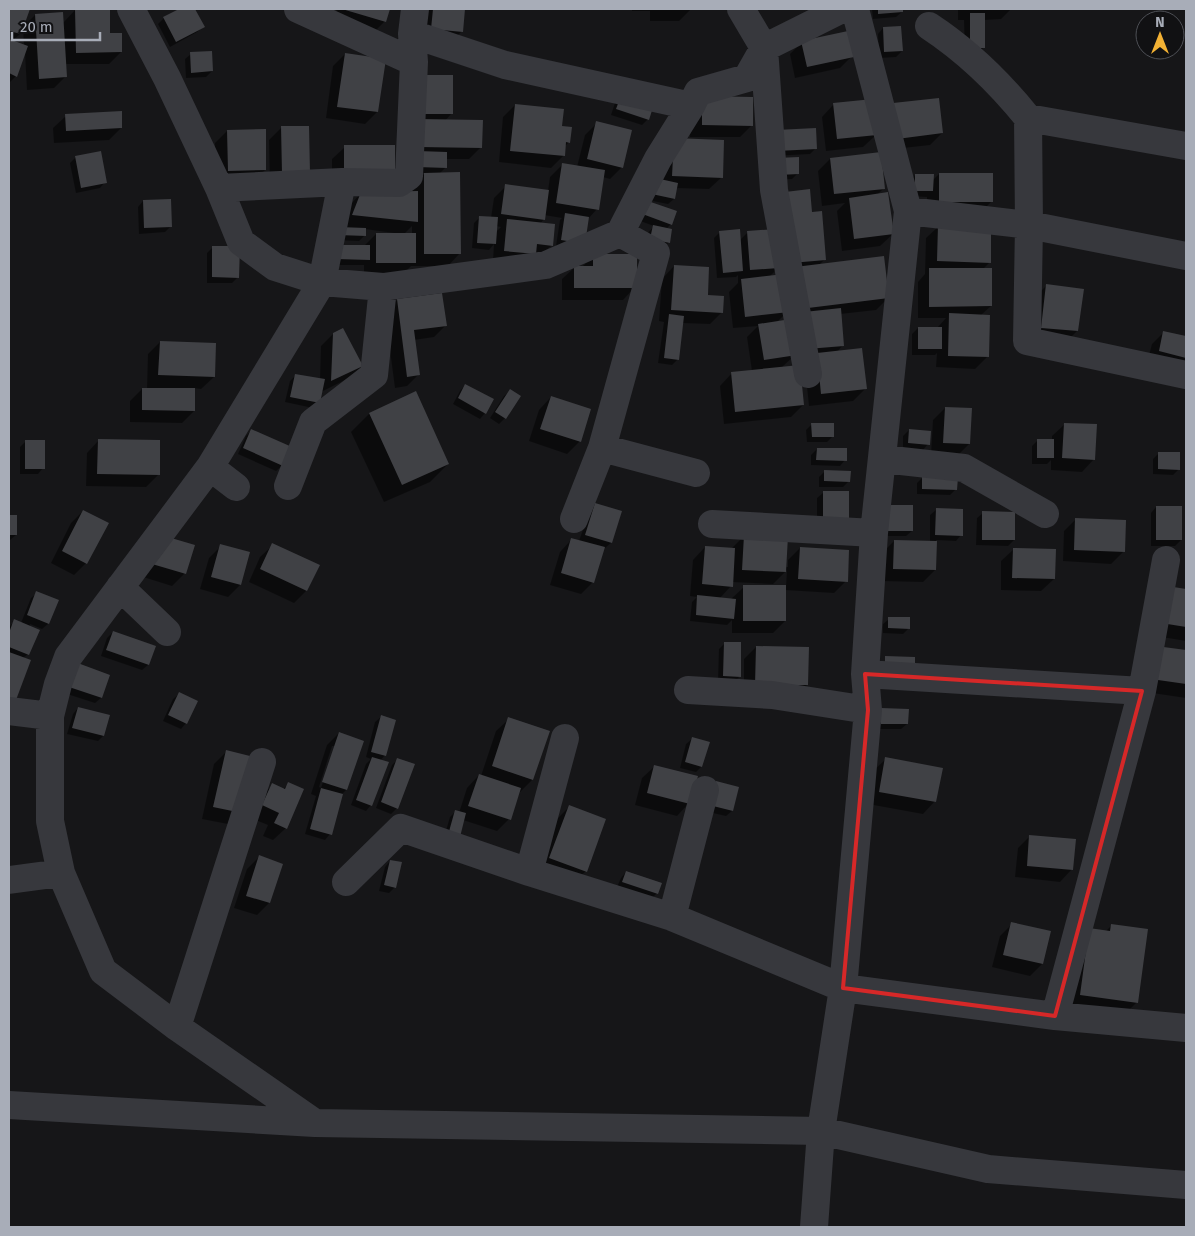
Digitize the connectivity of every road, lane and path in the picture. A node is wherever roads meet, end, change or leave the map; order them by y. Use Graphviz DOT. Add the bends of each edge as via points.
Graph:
graph roads {
  1 [pos="131,9"];
  2 [pos="298,9"];
  3 [pos="741,9"];
  4 [pos="842,9"];
  5 [pos="855,9"];
  6 [pos="414,21"];
  7 [pos="929,26"];
  8 [pos="764,48"];
  9 [pos="414,62"];
  10 [pos="691,106"];
  11 [pos="1028,118"];
  12 [pos="1186,146"];
  13 [pos="342,182"];
  14 [pos="219,188"];
  15 [pos="908,211"];
  16 [pos="1029,225"];
  17 [pos="620,233"];
  18 [pos="1186,256"];
  19 [pos="322,282"];
  20 [pos="383,287"];
  21 [pos="808,374"];
  22 [pos="1186,376"];
  23 [pos="602,448"];
  24 [pos="883,459"];
  25 [pos="210,467"];
  26 [pos="696,474"];
  27 [pos="288,486"];
  28 [pos="236,487"];
  29 [pos="1045,514"];
  30 [pos="574,518"];
  31 [pos="712,524"];
  32 [pos="874,533"];
  33 [pos="1166,560"];
  34 [pos="120,587"];
  35 [pos="166,632"];
  36 [pos="865,674"];
  37 [pos="688,690"];
  38 [pos="1142,691"];
  39 [pos="868,710"];
  40 [pos="9,712"];
  41 [pos="50,716"];
  42 [pos="565,738"];
  43 [pos="262,762"];
  44 [pos="705,790"];
  45 [pos="529,872"];
  46 [pos="61,873"];
  47 [pos="9,880"];
  48 [pos="346,882"];
  49 [pos="672,917"];
  50 [pos="842,988"];
  51 [pos="1055,1016"];
  52 [pos="177,1027"];
  53 [pos="1186,1028"];
  54 [pos="9,1105"];
  55 [pos="315,1123"];
  56 [pos="821,1131"];
  57 [pos="1186,1185"];
  58 [pos="814,1227"];
  1 -- 14 [label="street" via="168,78"];
  2 -- 9 [label="street"];
  3 -- 8 [label="street"];
  4 -- 8 [label="street"];
  5 -- 15 [label="street"];
  6 -- 9 [label="street"];
  6 -- 10 [label="street" via="506,65"];
  7 -- 11 [label="street" via="952,41 1004,88"];
  8 -- 10 [label="street" via="748,78 698,92"];
  8 -- 21 [label="street" via="774,190"];
  9 -- 13 [label="street" via="410,176 399,183"];
  10 -- 17 [label="street"];
  11 -- 12 [label="street"];
  11 -- 16 [label="street"];
  13 -- 14 [label="street"];
  13 -- 19 [label="street"];
  14 -- 19 [label="street" via="241,242 275,267"];
  15 -- 16 [label="street"];
  15 -- 24 [label="street"];
  16 -- 18 [label="street"];
  16 -- 22 [label="street" via="1027,341"];
  17 -- 20 [label="street" via="546,265"];
  17 -- 23 [label="street" via="656,254"];
  19 -- 20 [label="street"];
  19 -- 25 [label="street"];
  20 -- 27 [label="street" via="374,375 313,422"];
  23 -- 26 [label="street"];
  23 -- 30 [label="street"];
  24 -- 29 [label="street" via="964,468"];
  24 -- 32 [label="street"];
  25 -- 28 [label="street"];
  25 -- 34 [label="street"];
  31 -- 32 [label="street"];
  32 -- 36 [label="street"];
  33 -- 38 [label="street"];
  34 -- 35 [label="street"];
  34 -- 41 [label="street" via="68,657"];
  36 -- 38 [label="street"];
  36 -- 39 [label="street"];
  37 -- 39 [label="street" via="772,695"];
  38 -- 51 [label="street"];
  39 -- 50 [label="street"];
  40 -- 41 [label="street"];
  41 -- 46 [label="street" via="50,821"];
  42 -- 45 [label="street"];
  43 -- 52 [label="street"];
  44 -- 49 [label="street"];
  45 -- 48 [label="street" via="401,828"];
  45 -- 49 [label="street"];
  46 -- 47 [label="street"];
  46 -- 52 [label="street" via="103,971"];
  49 -- 50 [label="street"];
  50 -- 51 [label="street"];
  50 -- 56 [label="street"];
  51 -- 53 [label="street"];
  52 -- 55 [label="street"];
  54 -- 55 [label="street"];
  55 -- 56 [label="street"];
  56 -- 57 [label="street" via="988,1169"];
  56 -- 58 [label="street"];
}
